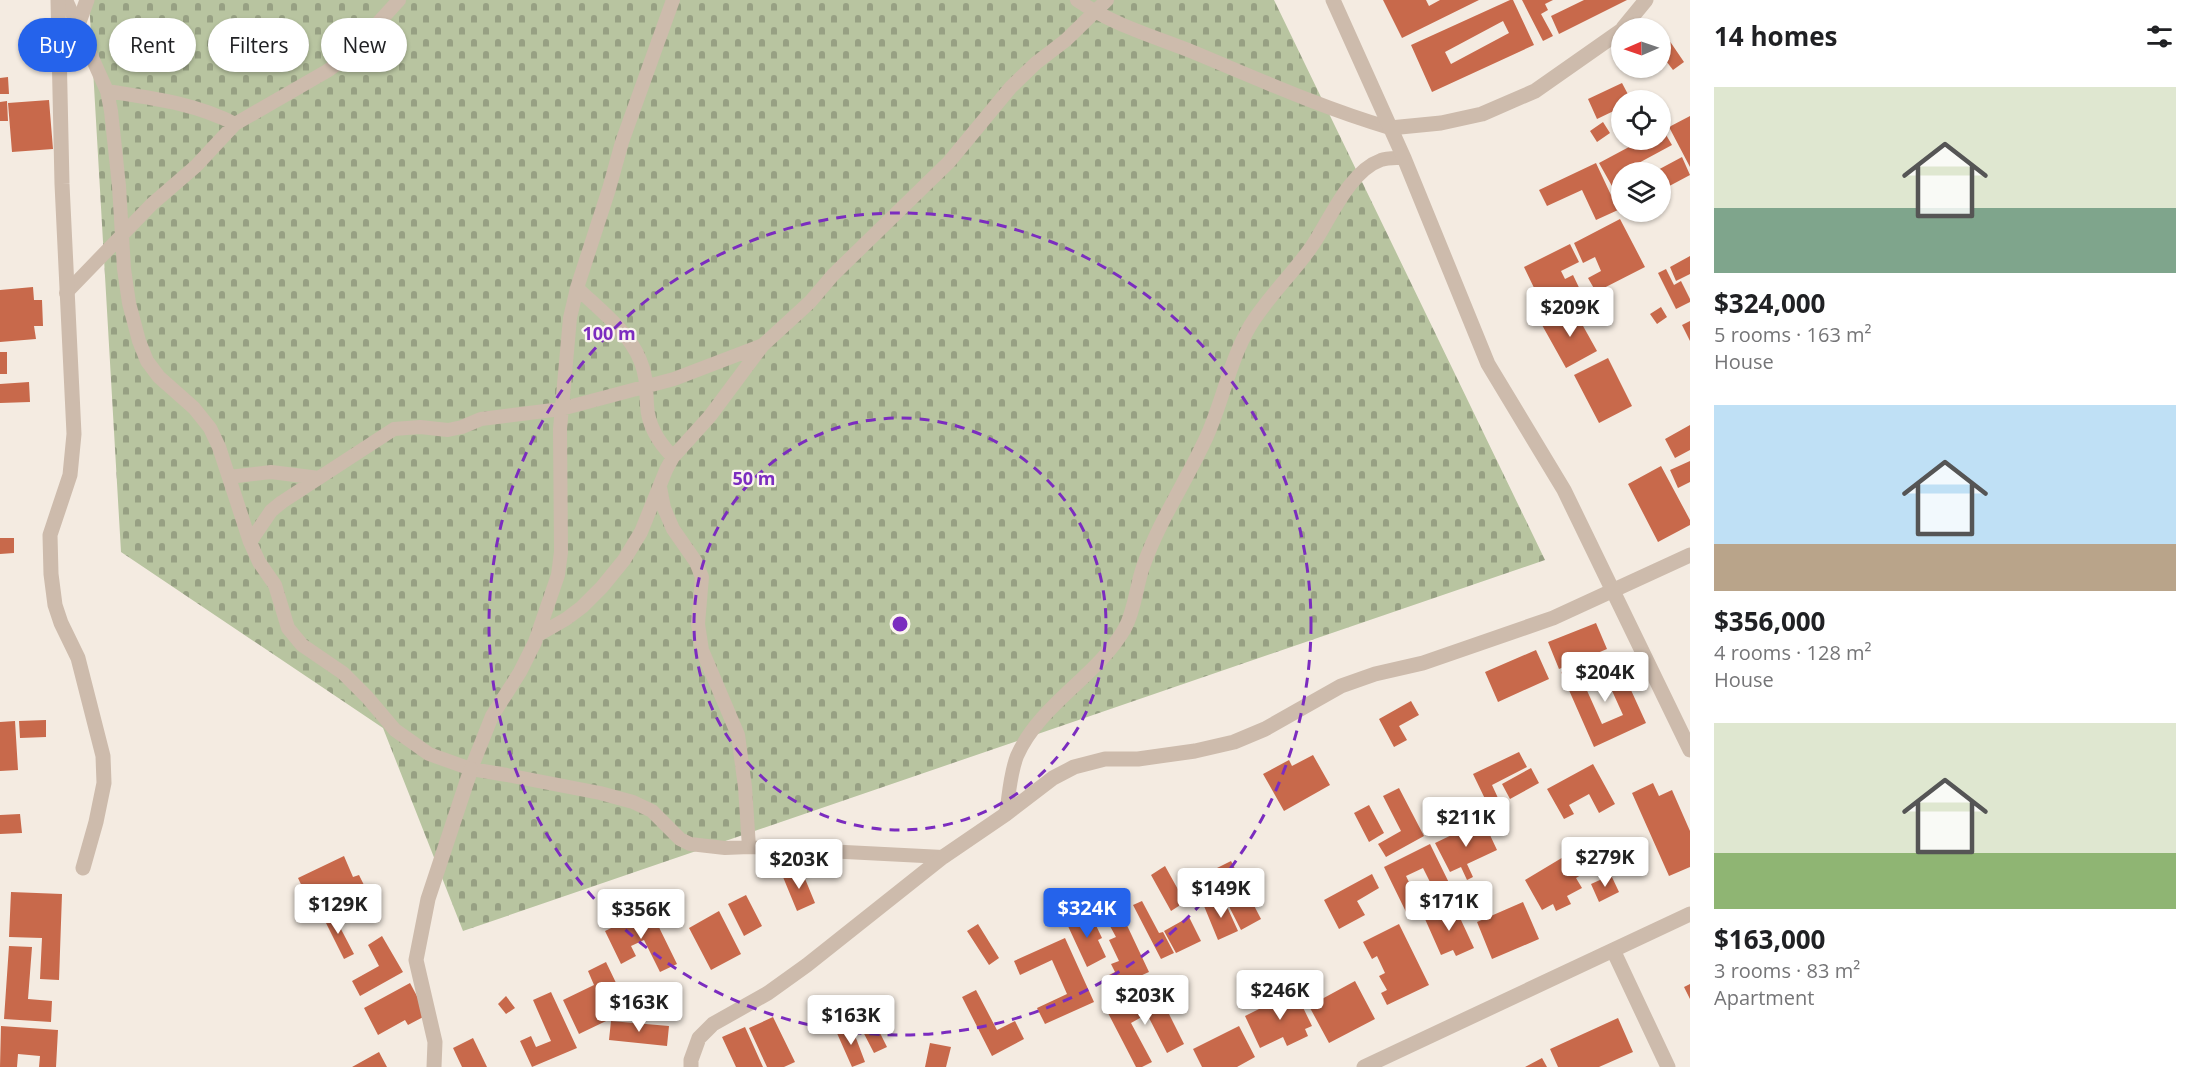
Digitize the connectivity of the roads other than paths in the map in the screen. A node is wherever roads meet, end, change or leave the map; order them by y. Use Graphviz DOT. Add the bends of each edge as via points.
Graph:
graph roads {
  1 [pos="57,0"];
  2 [pos="66,0"];
  3 [pos="87,0"];
  4 [pos="399,0"];
  5 [pos="673,0"];
  6 [pos="1077,0"];
  7 [pos="1107,0"];
  8 [pos="1333,0"];
  9 [pos="1646,0"];
  10 [pos="1095,13"];
  11 [pos="75,18"];
  12 [pos="81,18"];
  13 [pos="1631,18"];
  14 [pos="1611,37"];
  15 [pos="97,68"];
  16 [pos="107,91"];
  17 [pos="235,124"];
  18 [pos="1390,128"];
  19 [pos="1404,158"];
  20 [pos="121,237"];
  21 [pos="577,288"];
  22 [pos="66,293"];
  23 [pos="763,345"];
  24 [pos="648,388"];
  25 [pos="561,409"];
  26 [pos="673,458"];
  27 [pos="229,477"];
  28 [pos="319,478"];
  29 [pos="660,485"];
  30 [pos="250,543"];
  31 [pos="1690,555"];
  32 [pos="1613,590"];
  33 [pos="537,635"];
  34 [pos="1690,750"];
  35 [pos="471,769"];
  36 [pos="1006,814"];
  37 [pos="749,847"];
  38 [pos="943,857"];
  39 [pos="83,868"];
  40 [pos="1690,914"];
  41 [pos="1613,950"];
  42 [pos="434,1067"];
  43 [pos="691,1067"];
  44 [pos="1364,1067"];
  45 [pos="1668,1067"];
  1 -- 22 [label="street"];
  2 -- 11 [label="lane"];
  3 -- 12 [label="street"];
  4 -- 17 [label="lane" via="347,57"];
  5 -- 21 [label="lane" via="622,141"];
  6 -- 10 [label="lane"];
  7 -- 10 [label="lane"];
  8 -- 18 [label="street"];
  9 -- 13 [label="street"];
  10 -- 18 [label="lane" via="1340,113"];
  10 -- 23 [label="lane" via="1011,87 949,162 833,275 810,303"];
  14 -- 18 [label="street" via="1535,91 1482,114"];
  15 -- 16 [label="lane"];
  16 -- 17 [label="lane" via="190,105"];
  16 -- 20 [label="lane"];
  17 -- 20 [label="lane"];
  18 -- 19 [label="street"];
  19 -- 32 [label="street" via="1488,364 1564,490"];
  19 -- 36 [label="lane" via="1382,159 1353,181 1308,253 1250,326 1206,438 1143,567 1126,625 1116,642 1027,740 1010,781"];
  20 -- 22 [label="lane"];
  20 -- 27 [label="lane" via="129,303 147,361 210,428"];
  21 -- 24 [label="lane" via="631,342"];
  21 -- 25 [label="lane" via="570,318"];
  22 -- 39 [label="street" via="74,434 70,475 50,535 51,574 55,604 78,658 98,735 104,783"];
  23 -- 24 [label="lane"];
  23 -- 26 [label="lane"];
  24 -- 25 [label="lane"];
  24 -- 26 [label="lane" via="652,429"];
  25 -- 28 [label="lane" via="481,419 448,430 394,429"];
  25 -- 33 [label="lane" via="561,552 558,575"];
  26 -- 29 [label="lane"];
  27 -- 28 [label="lane" via="271,472"];
  27 -- 30 [label="lane"];
  28 -- 30 [label="lane" via="271,511"];
  29 -- 33 [label="lane" via="624,561 582,607"];
  29 -- 37 [label="lane" via="673,529 702,577 698,624 702,650 738,735"];
  30 -- 35 [label="lane" via="274,585 288,628 302,645 343,673 411,743"];
  31 -- 32 [label="street"];
  32 -- 34 [label="street"];
  32 -- 36 [label="street" via="1553,618 1477,645 1341,686 1234,742 1138,759 1105,759 1074,767"];
  33 -- 35 [label="lane" via="488,724"];
  35 -- 37 [label="lane" via="633,802 690,844"];
  35 -- 42 [label="street" via="428,899 416,960 435,1042"];
  36 -- 38 [label="street"];
  37 -- 38 [label="lane"];
  38 -- 43 [label="street" via="807,965 713,1024 699,1038"];
  40 -- 41 [label="street"];
  41 -- 44 [label="street"];
  41 -- 45 [label="street"];
}
